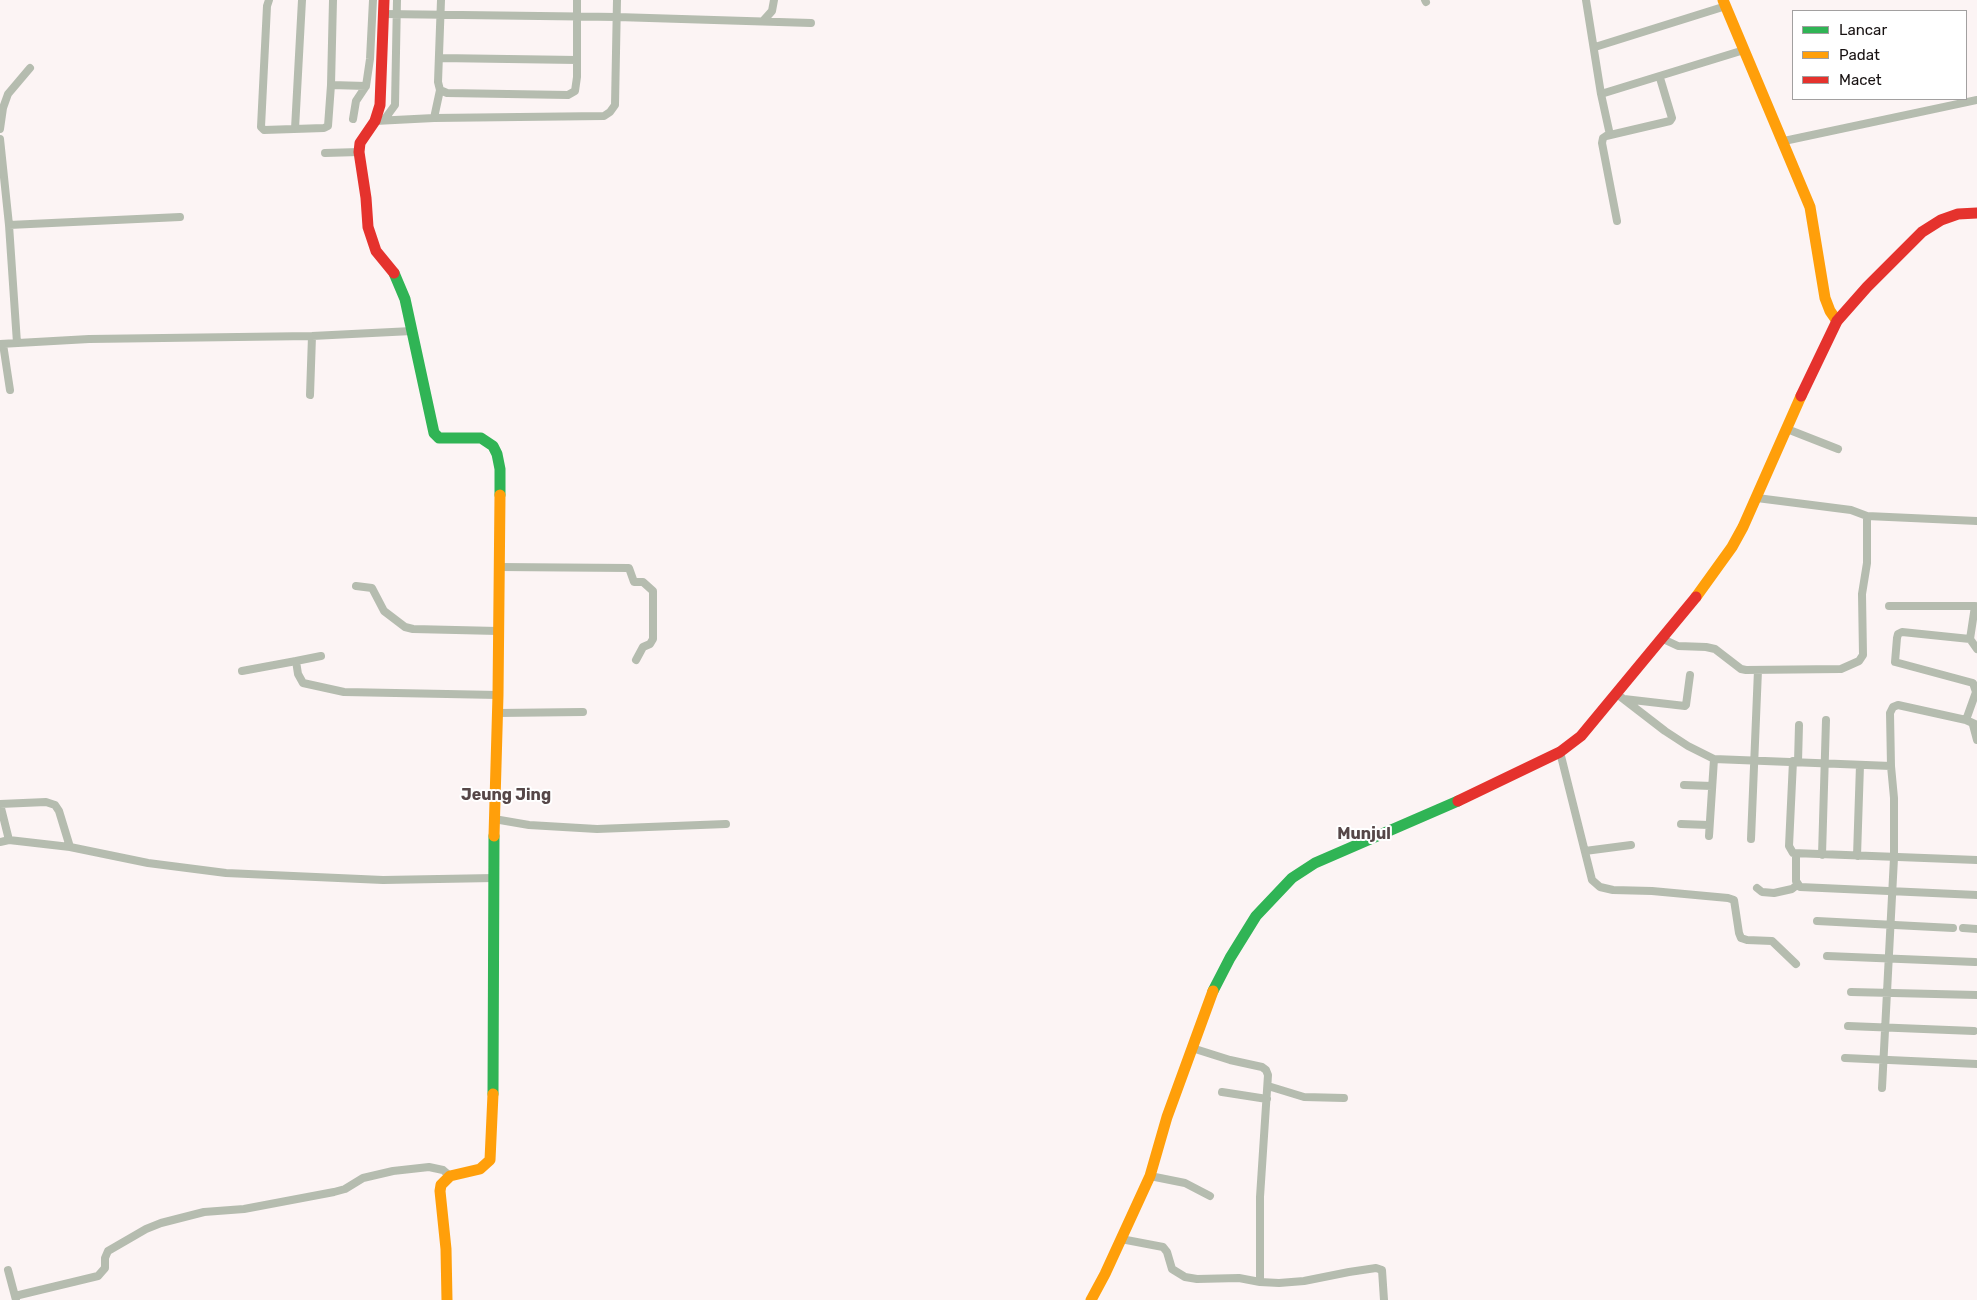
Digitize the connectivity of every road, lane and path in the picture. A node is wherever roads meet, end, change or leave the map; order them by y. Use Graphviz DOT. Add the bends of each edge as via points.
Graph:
graph roads {
  1 [pos="269,0"];
  2 [pos="302,0"];
  3 [pos="333,0"];
  4 [pos="373,0"];
  5 [pos="384,0"];
  6 [pos="397,0"];
  7 [pos="441,0"];
  8 [pos="577,0"];
  9 [pos="617,0"];
  10 [pos="774,0"];
  11 [pos="1586,0"];
  12 [pos="1724,3"];
  13 [pos="397,14"];
  14 [pos="440,15"];
  15 [pos="576,17"];
  16 [pos="617,17"];
  17 [pos="384,19"];
  18 [pos="764,21"];
  19 [pos="811,23"];
  20 [pos="372,25"];
  21 [pos="1595,47"];
  22 [pos="1744,50"];
  23 [pos="439,58"];
  24 [pos="577,60"];
  25 [pos="30,68"];
  26 [pos="1660,78"];
  27 [pos="331,85"];
  28 [pos="366,86"];
  29 [pos="440,90"];
  30 [pos="1601,94"];
  31 [pos="1977,100"];
  32 [pos="434,118"];
  33 [pos="353,119"];
  34 [pos="380,120"];
  35 [pos="295,129"];
  36 [pos="0,130"];
  37 [pos="1610,135"];
  38 [pos="0,139"];
  39 [pos="1784,141"];
  40 [pos="359,152"];
  41 [pos="325,153"];
  42 [pos="3,208"];
  43 [pos="1977,213"];
  44 [pos="180,217"];
  45 [pos="1617,221"];
  46 [pos="9,225"];
  47 [pos="1837,321"];
  48 [pos="412,331"];
  49 [pos="312,336"];
  50 [pos="17,343"];
  51 [pos="1,344"];
  52 [pos="10,390"];
  53 [pos="310,395"];
  54 [pos="1787,429"];
  55 [pos="1838,449"];
  56 [pos="1757,498"];
  57 [pos="1867,516"];
  58 [pos="1977,521"];
  59 [pos="500,567"];
  60 [pos="356,586"];
  61 [pos="1890,606"];
  62 [pos="498,631"];
  63 [pos="1663,639"];
  64 [pos="1970,640"];
  65 [pos="1977,649"];
  66 [pos="321,656"];
  67 [pos="636,660"];
  68 [pos="296,661"];
  69 [pos="1758,670"];
  70 [pos="242,671"];
  71 [pos="1690,675"];
  72 [pos="498,695"];
  73 [pos="1620,696"];
  74 [pos="1975,705"];
  75 [pos="583,712"];
  76 [pos="498,713"];
  77 [pos="1826,720"];
  78 [pos="1972,723"];
  79 [pos="1799,725"];
  80 [pos="1977,740"];
  81 [pos="1560,752"];
  82 [pos="1714,759"];
  83 [pos="1753,760"];
  84 [pos="1795,762"];
  85 [pos="1826,763"];
  86 [pos="1860,766"];
  87 [pos="1891,766"];
  88 [pos="1684,785"];
  89 [pos="1712,786"];
  90 [pos="494,819"];
  91 [pos="726,824"];
  92 [pos="1681,824"];
  93 [pos="1710,825"];
  94 [pos="1709,836"];
  95 [pos="1751,839"];
  96 [pos="9,840"];
  97 [pos="0,842"];
  98 [pos="1632,845"];
  99 [pos="70,847"];
  100 [pos="1585,851"];
  101 [pos="1796,854"];
  102 [pos="1822,855"];
  103 [pos="1857,856"];
  104 [pos="1894,858"];
  105 [pos="1977,860"];
  106 [pos="494,878"];
  107 [pos="1797,885"];
  108 [pos="1757,888"];
  109 [pos="1892,891"];
  110 [pos="1977,895"];
  111 [pos="1818,921"];
  112 [pos="1891,925"];
  113 [pos="1953,928"];
  114 [pos="1963,928"];
  115 [pos="1977,929"];
  116 [pos="1827,956"];
  117 [pos="1889,959"];
  118 [pos="1975,962"];
  119 [pos="1796,964"];
  120 [pos="1851,992"];
  121 [pos="1888,993"];
  122 [pos="1977,995"];
  123 [pos="1848,1026"];
  124 [pos="1885,1028"];
  125 [pos="1974,1031"];
  126 [pos="1192,1048"];
  127 [pos="1845,1058"];
  128 [pos="1884,1061"];
  129 [pos="1977,1064"];
  130 [pos="1268,1086"];
  131 [pos="1882,1088"];
  132 [pos="1222,1092"];
  133 [pos="1267,1098"];
  134 [pos="1344,1098"];
  135 [pos="450,1176"];
  136 [pos="1150,1176"];
  137 [pos="1210,1196"];
  138 [pos="1121,1239"];
  139 [pos="8,1270"];
  140 [pos="1260,1282"];
  141 [pos="15,1298"];
  142 [pos="447,1300"];
  143 [pos="1091,1300"];
  144 [pos="1384,1300"];
  1 -- 35 [label="street" via="261,127 264,130"];
  2 -- 35 [label="street"];
  3 -- 27 [label="street"];
  4 -- 20 [label="street"];
  5 -- 17 [label="street"];
  6 -- 13 [label="street"];
  7 -- 14 [label="street"];
  8 -- 15 [label="street"];
  9 -- 16 [label="street"];
  10 -- 18 [label="street" via="772,11"];
  11 -- 21 [label="street"];
  12 -- 21 [label="street"];
  12 -- 22 [label="street"];
  13 -- 14 [label="street"];
  13 -- 17 [label="street"];
  13 -- 34 [label="street" via="396,105"];
  14 -- 15 [label="street"];
  14 -- 23 [label="street"];
  15 -- 16 [label="street"];
  15 -- 24 [label="street"];
  16 -- 18 [label="street"];
  16 -- 32 [label="street" via="615,106 604,116"];
  17 -- 20 [label="street"];
  17 -- 34 [label="street"];
  18 -- 19 [label="street"];
  20 -- 28 [label="street"];
  21 -- 30 [label="street"];
  22 -- 26 [label="street"];
  22 -- 39 [label="street"];
  23 -- 24 [label="street"];
  23 -- 29 [label="street"];
  24 -- 29 [label="street" via="575,91 568,95 447,94"];
  25 -- 36 [label="street" via="8,94"];
  26 -- 30 [label="street"];
  26 -- 37 [label="street" via="1672,118 1670,121"];
  27 -- 28 [label="street"];
  27 -- 35 [label="street" via="328,126"];
  28 -- 33 [label="street" via="356,101"];
  29 -- 32 [label="street"];
  30 -- 37 [label="street"];
  31 -- 39 [label="street"];
  32 -- 34 [label="street"];
  34 -- 40 [label="street" via="364,136"];
  37 -- 45 [label="street" via="1602,142"];
  38 -- 42 [label="street"];
  39 -- 47 [label="street" via="1810,206 1825,298"];
  40 -- 41 [label="street"];
  40 -- 48 [label="street" via="371,239 376,251 396,276"];
  42 -- 46 [label="street"];
  43 -- 47 [label="street" via="1958,214 1922,232"];
  44 -- 46 [label="street"];
  46 -- 50 [label="street"];
  47 -- 54 [label="street"];
  48 -- 49 [label="street"];
  48 -- 59 [label="street" via="434,433 439,438 480,438 493,446 497,454 500,469"];
  49 -- 50 [label="street"];
  49 -- 53 [label="street"];
  50 -- 51 [label="street"];
  51 -- 52 [label="street"];
  54 -- 55 [label="street"];
  54 -- 56 [label="street"];
  56 -- 57 [label="street" via="1851,510"];
  56 -- 63 [label="street" via="1732,547"];
  57 -- 58 [label="street"];
  57 -- 69 [label="street" via="1862,659 1841,669"];
  59 -- 62 [label="street"];
  59 -- 67 [label="street" via="631,570 634,582 644,582 653,591 653,639 643,647"];
  60 -- 62 [label="street" via="372,588 384,611 413,629"];
  61 -- 64 [label="street" via="1975,606"];
  62 -- 72 [label="street"];
  63 -- 69 [label="street" via="1678,646 1715,649 1741,669"];
  63 -- 73 [label="street"];
  64 -- 65 [label="street"];
  64 -- 74 [label="street" via="1902,632 1897,638 1895,662 1973,683"];
  66 -- 68 [label="street"];
  68 -- 70 [label="street"];
  68 -- 72 [label="street" via="303,683 344,692"];
  69 -- 83 [label="street"];
  71 -- 73 [label="street" via="1684,706"];
  72 -- 76 [label="street"];
  73 -- 81 [label="street"];
  73 -- 82 [label="street" via="1665,731"];
  74 -- 78 [label="street"];
  75 -- 76 [label="street"];
  76 -- 90 [label="street"];
  77 -- 85 [label="street"];
  78 -- 80 [label="street"];
  78 -- 87 [label="street" via="1898,705 1893,707 1890,713"];
  79 -- 84 [label="street"];
  81 -- 100 [label="street"];
  81 -- 126 [label="street" via="1465,798 1322,859 1292,878 1256,916 1230,958 1208,1000"];
  82 -- 83 [label="street"];
  82 -- 89 [label="street"];
  83 -- 84 [label="street"];
  83 -- 95 [label="street"];
  84 -- 85 [label="street"];
  84 -- 101 [label="street" via="1789,846"];
  85 -- 86 [label="street"];
  85 -- 102 [label="street"];
  86 -- 87 [label="street"];
  86 -- 103 [label="street"];
  87 -- 104 [label="street"];
  88 -- 89 [label="street"];
  89 -- 93 [label="street"];
  90 -- 91 [label="street" via="597,830"];
  90 -- 106 [label="street"];
  92 -- 93 [label="street"];
  93 -- 94 [label="street"];
  96 -- 97 [label="street"];
  96 -- 99 [label="street"];
  96 -- 99 [label="street" via="0,804 46,802 55,805 59,811"];
  98 -- 100 [label="street"];
  99 -- 106 [label="street" via="148,863 226,873 383,880"];
  100 -- 119 [label="street" via="1592,880 1600,887 1734,900 1741,938 1772,940"];
  101 -- 102 [label="street"];
  101 -- 107 [label="street"];
  102 -- 103 [label="street"];
  103 -- 104 [label="street"];
  104 -- 105 [label="street"];
  104 -- 109 [label="street"];
  106 -- 135 [label="street" via="490,1160 480,1169"];
  107 -- 108 [label="street" via="1774,893"];
  107 -- 109 [label="street"];
  109 -- 110 [label="street"];
  109 -- 112 [label="street"];
  111 -- 112 [label="street"];
  112 -- 113 [label="street"];
  112 -- 117 [label="street"];
  114 -- 115 [label="street"];
  116 -- 117 [label="street"];
  117 -- 118 [label="street"];
  117 -- 121 [label="street"];
  120 -- 121 [label="street"];
  121 -- 122 [label="street"];
  121 -- 124 [label="street"];
  123 -- 124 [label="street"];
  124 -- 125 [label="street"];
  124 -- 128 [label="street"];
  126 -- 130 [label="street" via="1262,1067 1266,1070"];
  126 -- 136 [label="street"];
  127 -- 128 [label="street"];
  128 -- 129 [label="street"];
  128 -- 131 [label="street"];
  130 -- 133 [label="street"];
  130 -- 134 [label="street" via="1304,1097"];
  132 -- 133 [label="street"];
  133 -- 140 [label="street" via="1260,1197"];
  135 -- 141 [label="street" via="443,1170 429,1167 393,1171 363,1178 334,1192 269,1205 204,1212 161,1223 108,1250 105,1268 98,1276"];
  135 -- 142 [label="street" via="440,1190"];
  136 -- 137 [label="street" via="1185,1183"];
  136 -- 138 [label="street"];
  138 -- 140 [label="street" via="1163,1247 1172,1269 1185,1277 1240,1278"];
  138 -- 143 [label="street"];
  139 -- 141 [label="street"];
  140 -- 144 [label="street" via="1304,1281 1376,1268 1382,1270"];
}
